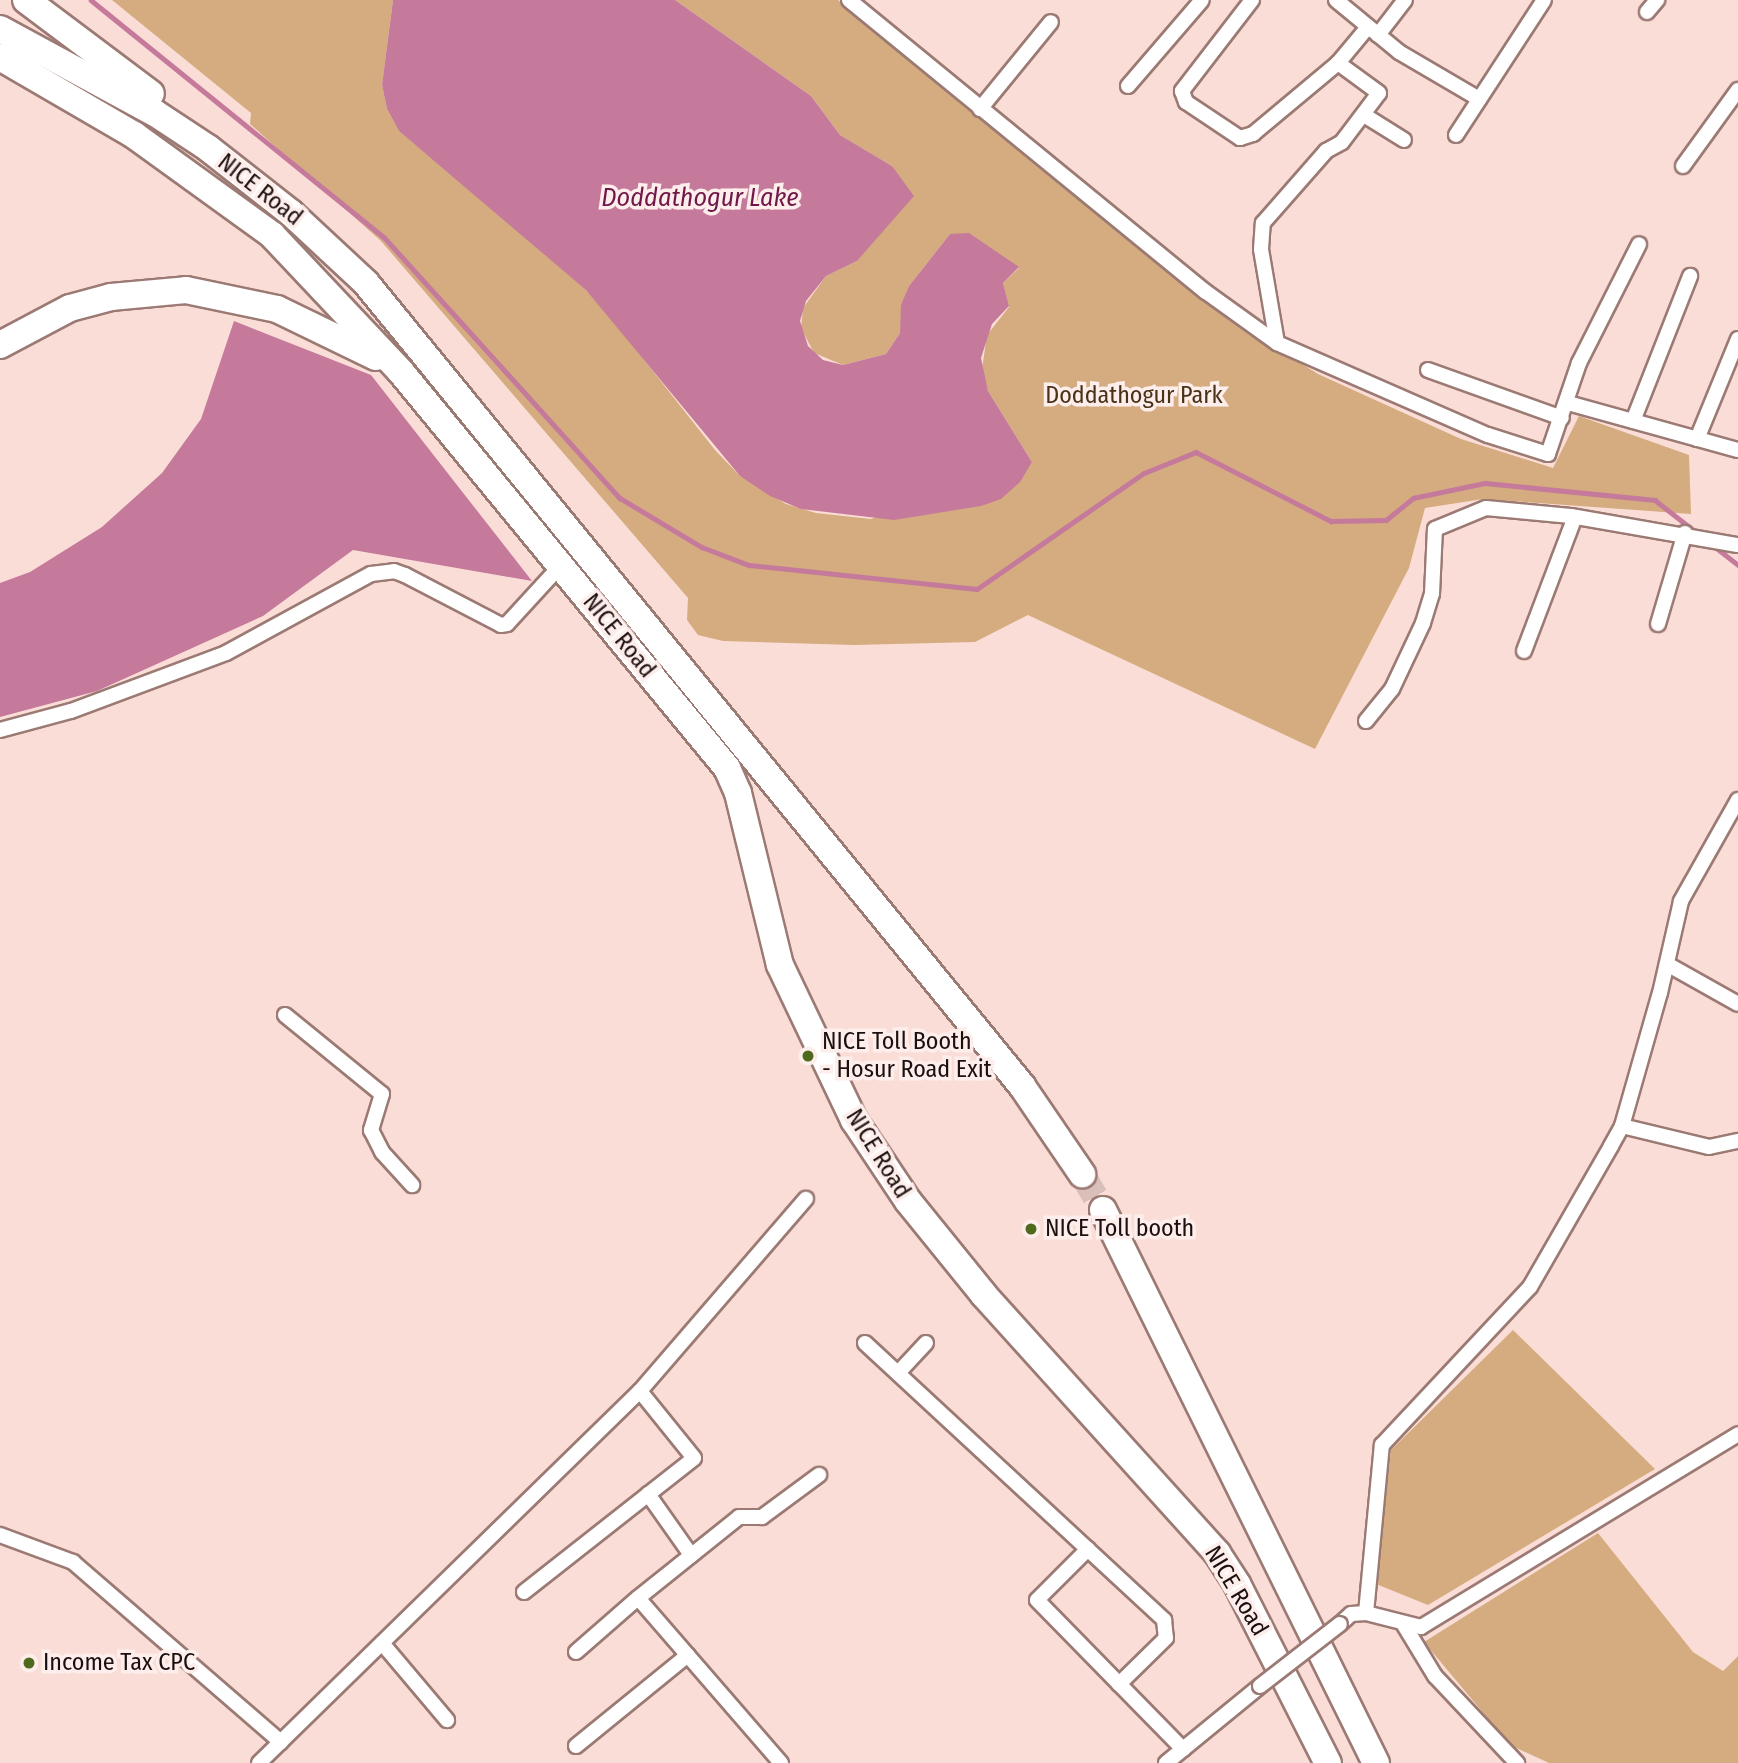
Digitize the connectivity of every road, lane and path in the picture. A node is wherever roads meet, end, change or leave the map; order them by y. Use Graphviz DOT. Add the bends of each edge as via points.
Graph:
graph roads {
  1 [pos="26,0"];
  2 [pos="849,0"];
  3 [pos="1202,0"];
  4 [pos="1252,0"];
  5 [pos="1336,0"];
  6 [pos="1405,0"];
  7 [pos="1544,0"];
  8 [pos="1657,0"];
  9 [pos="1647,12"];
  10 [pos="1051,22"];
  11 [pos="0,29"];
  12 [pos="1373,31"];
  13 [pos="0,57"];
  14 [pos="1338,63"];
  15 [pos="1128,86"];
  16 [pos="1738,90"];
  17 [pos="1479,99"];
  18 [pos="980,109"];
  19 [pos="1364,115"];
  20 [pos="1456,135"];
  21 [pos="1404,140"];
  22 [pos="208,148"];
  23 [pos="1683,166"];
  24 [pos="1639,244"];
  25 [pos="1690,276"];
  26 [pos="1738,338"];
  27 [pos="1278,343"];
  28 [pos="0,345"];
  29 [pos="1428,370"];
  30 [pos="401,372"];
  31 [pos="1568,404"];
  32 [pos="1562,418"];
  33 [pos="1633,421"];
  34 [pos="1697,439"];
  35 [pos="1738,450"];
  36 [pos="1575,517"];
  37 [pos="1685,533"];
  38 [pos="1738,545"];
  39 [pos="561,565"];
  40 [pos="1658,624"];
  41 [pos="1524,652"];
  42 [pos="1366,721"];
  43 [pos="0,730"];
  44 [pos="1738,800"];
  45 [pos="1667,964"];
  46 [pos="1738,1004"];
  47 [pos="285,1015"];
  48 [pos="1622,1126"];
  49 [pos="1738,1141"];
  50 [pos="1082,1174"];
  51 [pos="412,1185"];
  52 [pos="806,1199"];
  53 [pos="1103,1210"];
  54 [pos="865,1343"];
  55 [pos="926,1343"];
  56 [pos="898,1373"];
  57 [pos="640,1391"];
  58 [pos="1738,1434"];
  59 [pos="819,1475"];
  60 [pos="648,1494"];
  61 [pos="0,1535"];
  62 [pos="1088,1549"];
  63 [pos="691,1555"];
  64 [pos="524,1592"];
  65 [pos="638,1598"];
  66 [pos="1366,1612"];
  67 [pos="1404,1625"];
  68 [pos="382,1643"];
  69 [pos="576,1652"];
  70 [pos="688,1655"];
  71 [pos="1119,1684"];
  72 [pos="447,1720"];
  73 [pos="281,1742"];
  74 [pos="576,1746"];
  75 [pos="1182,1749"];
  76 [pos="259,1763"];
  77 [pos="781,1763"];
  78 [pos="1166,1763"];
  79 [pos="1328,1763"];
  80 [pos="1376,1763"];
  81 [pos="1517,1763"];
  1 -- 22 [label="highway" via="179,114"];
  2 -- 18 [label="street"];
  3 -- 15 [label="street"];
  4 -- 14 [label="street" via="1182,91 1186,102 1240,138 1253,134"];
  5 -- 12 [label="street"];
  6 -- 12 [label="street"];
  7 -- 17 [label="street"];
  8 -- 9 [label="street"];
  10 -- 18 [label="street"];
  11 -- 22 [label="highway" via="144,106"];
  12 -- 14 [label="street"];
  12 -- 17 [label="street"];
  13 -- 30 [label="highway" via="134,135 272,235"];
  14 -- 19 [label="street" via="1379,93"];
  16 -- 23 [label="street"];
  17 -- 20 [label="street"];
  18 -- 27 [label="street" via="1206,292"];
  19 -- 21 [label="street"];
  19 -- 27 [label="street" via="1342,142 1326,150 1263,223 1261,249"];
  22 -- 50 [label="highway, NICE Road" via="327,245 436,363 1022,1086"];
  24 -- 31 [label="street" via="1579,363"];
  25 -- 33 [label="street"];
  26 -- 34 [label="street"];
  27 -- 32 [label="street" via="1488,435 1548,454"];
  28 -- 30 [label="highway" via="71,308 123,295 186,290 277,309 348,339"];
  29 -- 32 [label="street"];
  30 -- 39 [label="highway, NICE Road"];
  31 -- 32 [label="street"];
  31 -- 33 [label="street"];
  33 -- 34 [label="street"];
  34 -- 35 [label="street"];
  36 -- 37 [label="street"];
  36 -- 41 [label="street"];
  36 -- 42 [label="street" via="1486,508 1435,529 1432,594 1423,623 1392,688"];
  37 -- 38 [label="street"];
  37 -- 40 [label="street"];
  39 -- 43 [label="street" via="507,624 501,625 394,571 371,574 226,653 71,711"];
  39 -- 79 [label="highway, NICE Road" via="735,781 780,965 854,1120 908,1201 984,1295 1217,1553"];
  44 -- 45 [label="street" via="1681,901"];
  45 -- 46 [label="street"];
  45 -- 48 [label="street"];
  47 -- 51 [label="street" via="382,1094 371,1130 382,1152"];
  48 -- 49 [label="street" via="1709,1147"];
  48 -- 66 [label="street" via="1530,1287 1382,1445"];
  52 -- 57 [label="street"];
  53 -- 80 [label="highway, NICE Road"];
  54 -- 56 [label="street"];
  55 -- 56 [label="street"];
  56 -- 62 [label="street"];
  57 -- 60 [label="street" via="694,1458"];
  57 -- 68 [label="street"];
  58 -- 67 [label="street" via="1421,1627"];
  59 -- 63 [label="street" via="762,1517 739,1517"];
  60 -- 63 [label="street"];
  60 -- 64 [label="street"];
  61 -- 73 [label="street" via="73,1562"];
  62 -- 71 [label="street" via="1167,1629 1166,1638"];
  62 -- 71 [label="street" via="1037,1600"];
  63 -- 65 [label="street"];
  65 -- 69 [label="street"];
  65 -- 70 [label="street"];
  66 -- 67 [label="street"];
  66 -- 75 [label="street, bridge" via="1351,1614"];
  67 -- 81 [label="street" via="1435,1676"];
  68 -- 72 [label="street"];
  68 -- 73 [label="street"];
  70 -- 74 [label="street"];
  70 -- 77 [label="street"];
  71 -- 75 [label="street"];
  73 -- 76 [label="street"];
  75 -- 78 [label="street"];
}
